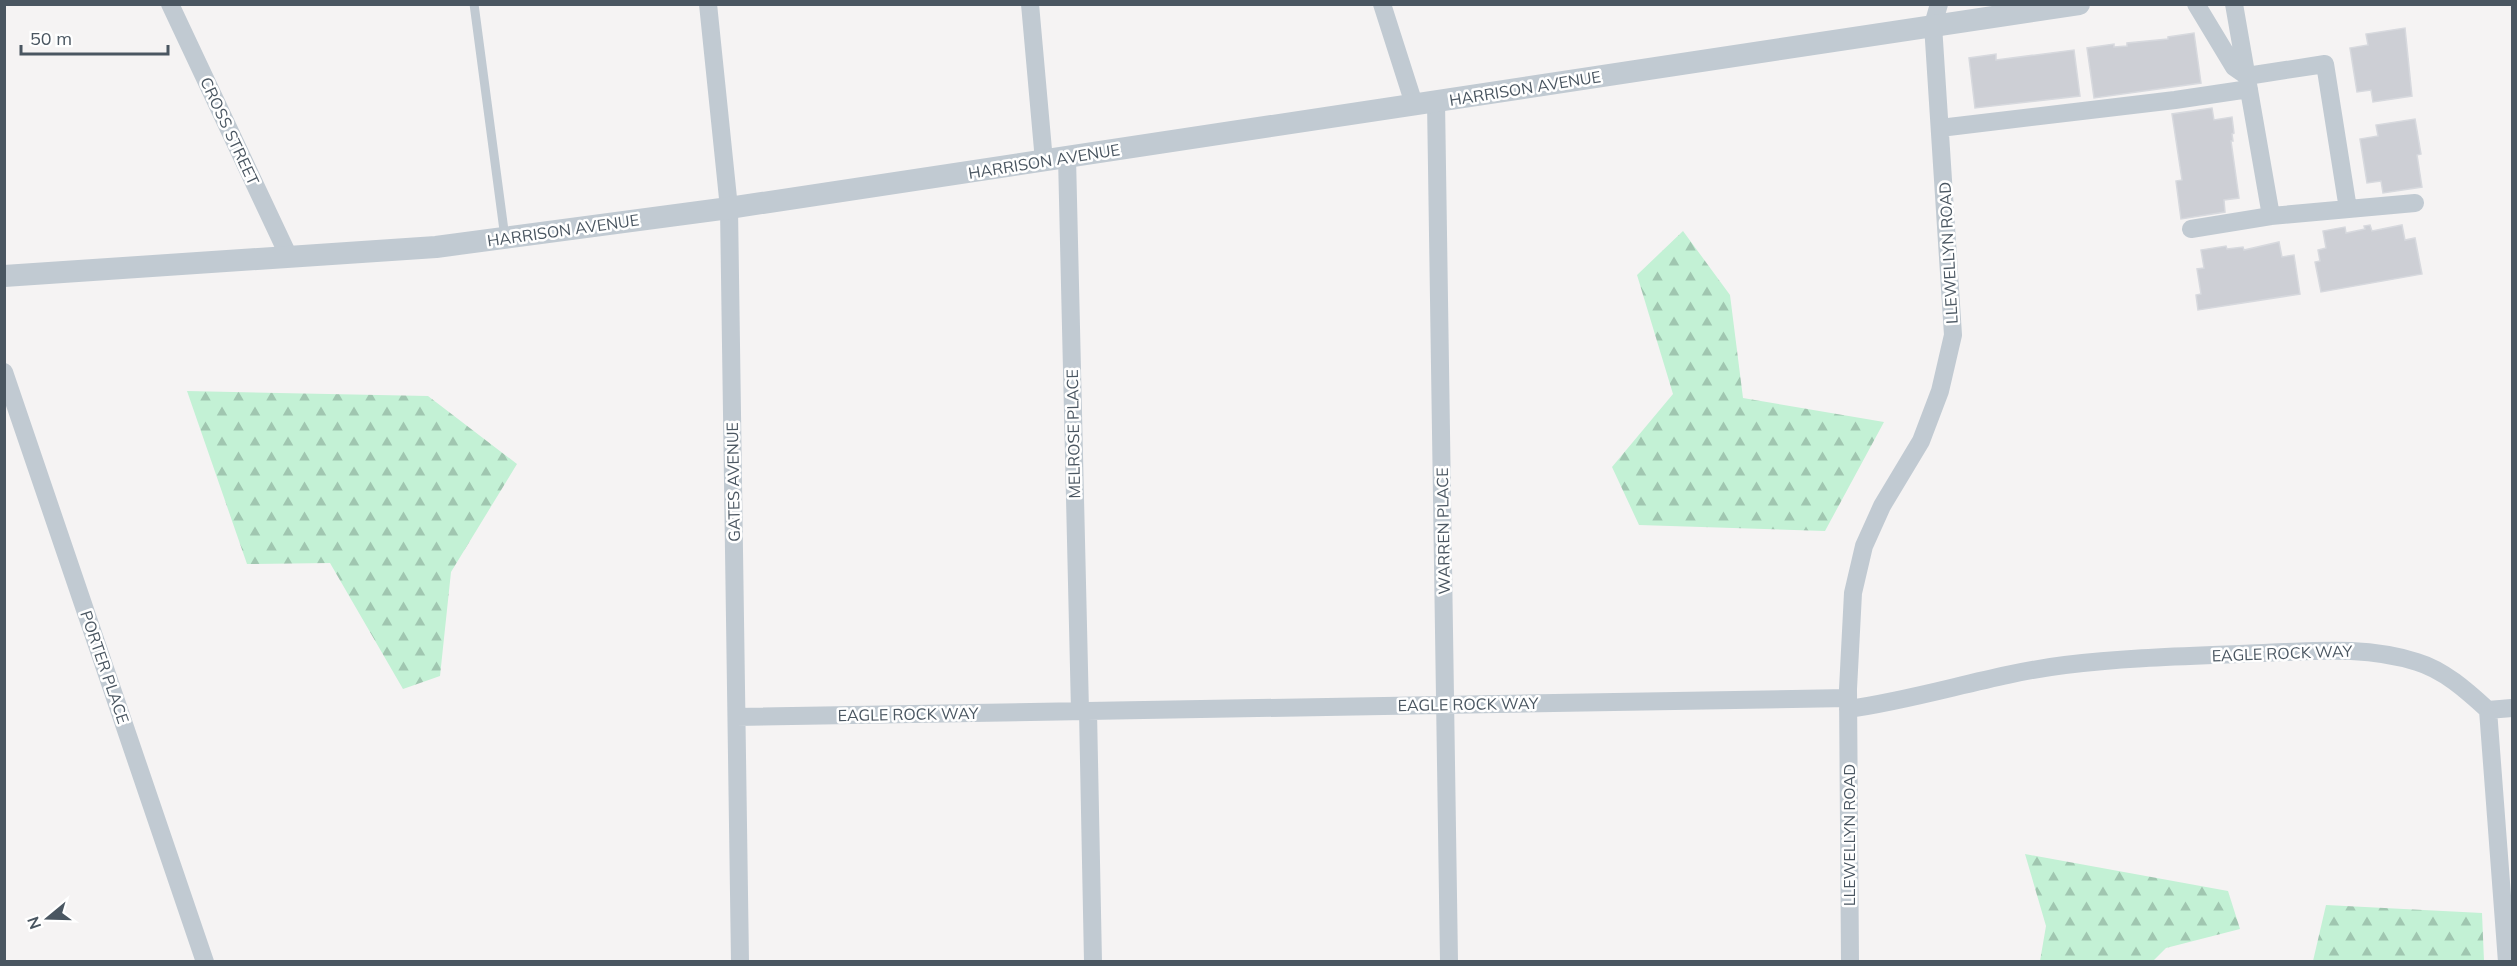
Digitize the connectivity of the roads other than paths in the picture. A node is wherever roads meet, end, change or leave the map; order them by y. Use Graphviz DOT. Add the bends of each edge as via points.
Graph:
graph roads {
  1 [pos="170,4"];
  2 [pos="474,4"];
  3 [pos="708,4"];
  4 [pos="1030,4"];
  5 [pos="1382,4"];
  6 [pos="2079,4"];
  7 [pos="2196,4"];
  8 [pos="2234,4"];
  9 [pos="1936,15"];
  10 [pos="2248,83"];
  11 [pos="1425,103"];
  12 [pos="1940,128"];
  13 [pos="1067,157"];
  14 [pos="1044,161"];
  15 [pos="2415,203"];
  16 [pos="729,208"];
  17 [pos="2348,209"];
  18 [pos="2271,216"];
  19 [pos="2191,229"];
  20 [pos="505,238"];
  21 [pos="289,257"];
  22 [pos="4,276"];
  23 [pos="4,372"];
  24 [pos="1848,704"];
  25 [pos="1445,705"];
  26 [pos="2512,708"];
  27 [pos="2488,710"];
  28 [pos="1084,711"];
  29 [pos="737,717"];
  30 [pos="205,962"];
  31 [pos="741,962"];
  32 [pos="1093,962"];
  33 [pos="1449,962"];
  34 [pos="1850,962"];
  35 [pos="2507,962"];
  1 -- 21 [label="street, CROSS STREET"];
  2 -- 20 [label="lane"];
  3 -- 16 [label="street, GATES AVENUE"];
  4 -- 14 [label="street"];
  5 -- 11 [label="street, WARREN PLACE"];
  6 -- 9 [label="street, HARRISON AVENUE"];
  7 -- 10 [label="street"];
  8 -- 10 [label="street"];
  9 -- 11 [label="street, HARRISON AVENUE"];
  9 -- 12 [label="street, LLEWELLYN ROAD"];
  10 -- 12 [label="street" via="2175,100"];
  10 -- 17 [label="street" via="2325,64"];
  10 -- 18 [label="street"];
  11 -- 13 [label="street, HARRISON AVENUE"];
  11 -- 25 [label="street, WARREN PLACE"];
  12 -- 24 [label="street, LLEWELLYN ROAD" via="1953,335 1940,391 1921,441 1882,506 1864,546 1853,593"];
  13 -- 14 [label="street, HARRISON AVENUE"];
  13 -- 28 [label="street, MELROSE PLACE"];
  14 -- 16 [label="street, HARRISON AVENUE"];
  15 -- 17 [label="street"];
  16 -- 20 [label="street, HARRISON AVENUE"];
  16 -- 29 [label="street, GATES AVENUE"];
  17 -- 18 [label="street"];
  18 -- 19 [label="street"];
  20 -- 21 [label="street, HARRISON AVENUE"];
  21 -- 22 [label="street, HARRISON AVENUE"];
  23 -- 30 [label="street, PORTER PLACE"];
  24 -- 25 [label="street, EAGLE ROCK WAY"];
  24 -- 27 [label="street, EAGLE ROCK WAY" via="1896,702 2065,665 2362,650 2419,662 2457,683"];
  24 -- 34 [label="street, LLEWELLYN ROAD"];
  25 -- 28 [label="street, EAGLE ROCK WAY"];
  25 -- 33 [label="street, WARREN PLACE"];
  26 -- 27 [label="street"];
  27 -- 35 [label="street"];
  28 -- 29 [label="street, EAGLE ROCK WAY"];
  28 -- 32 [label="street, MELROSE PLACE"];
  29 -- 31 [label="street, GATES AVENUE"];
}
